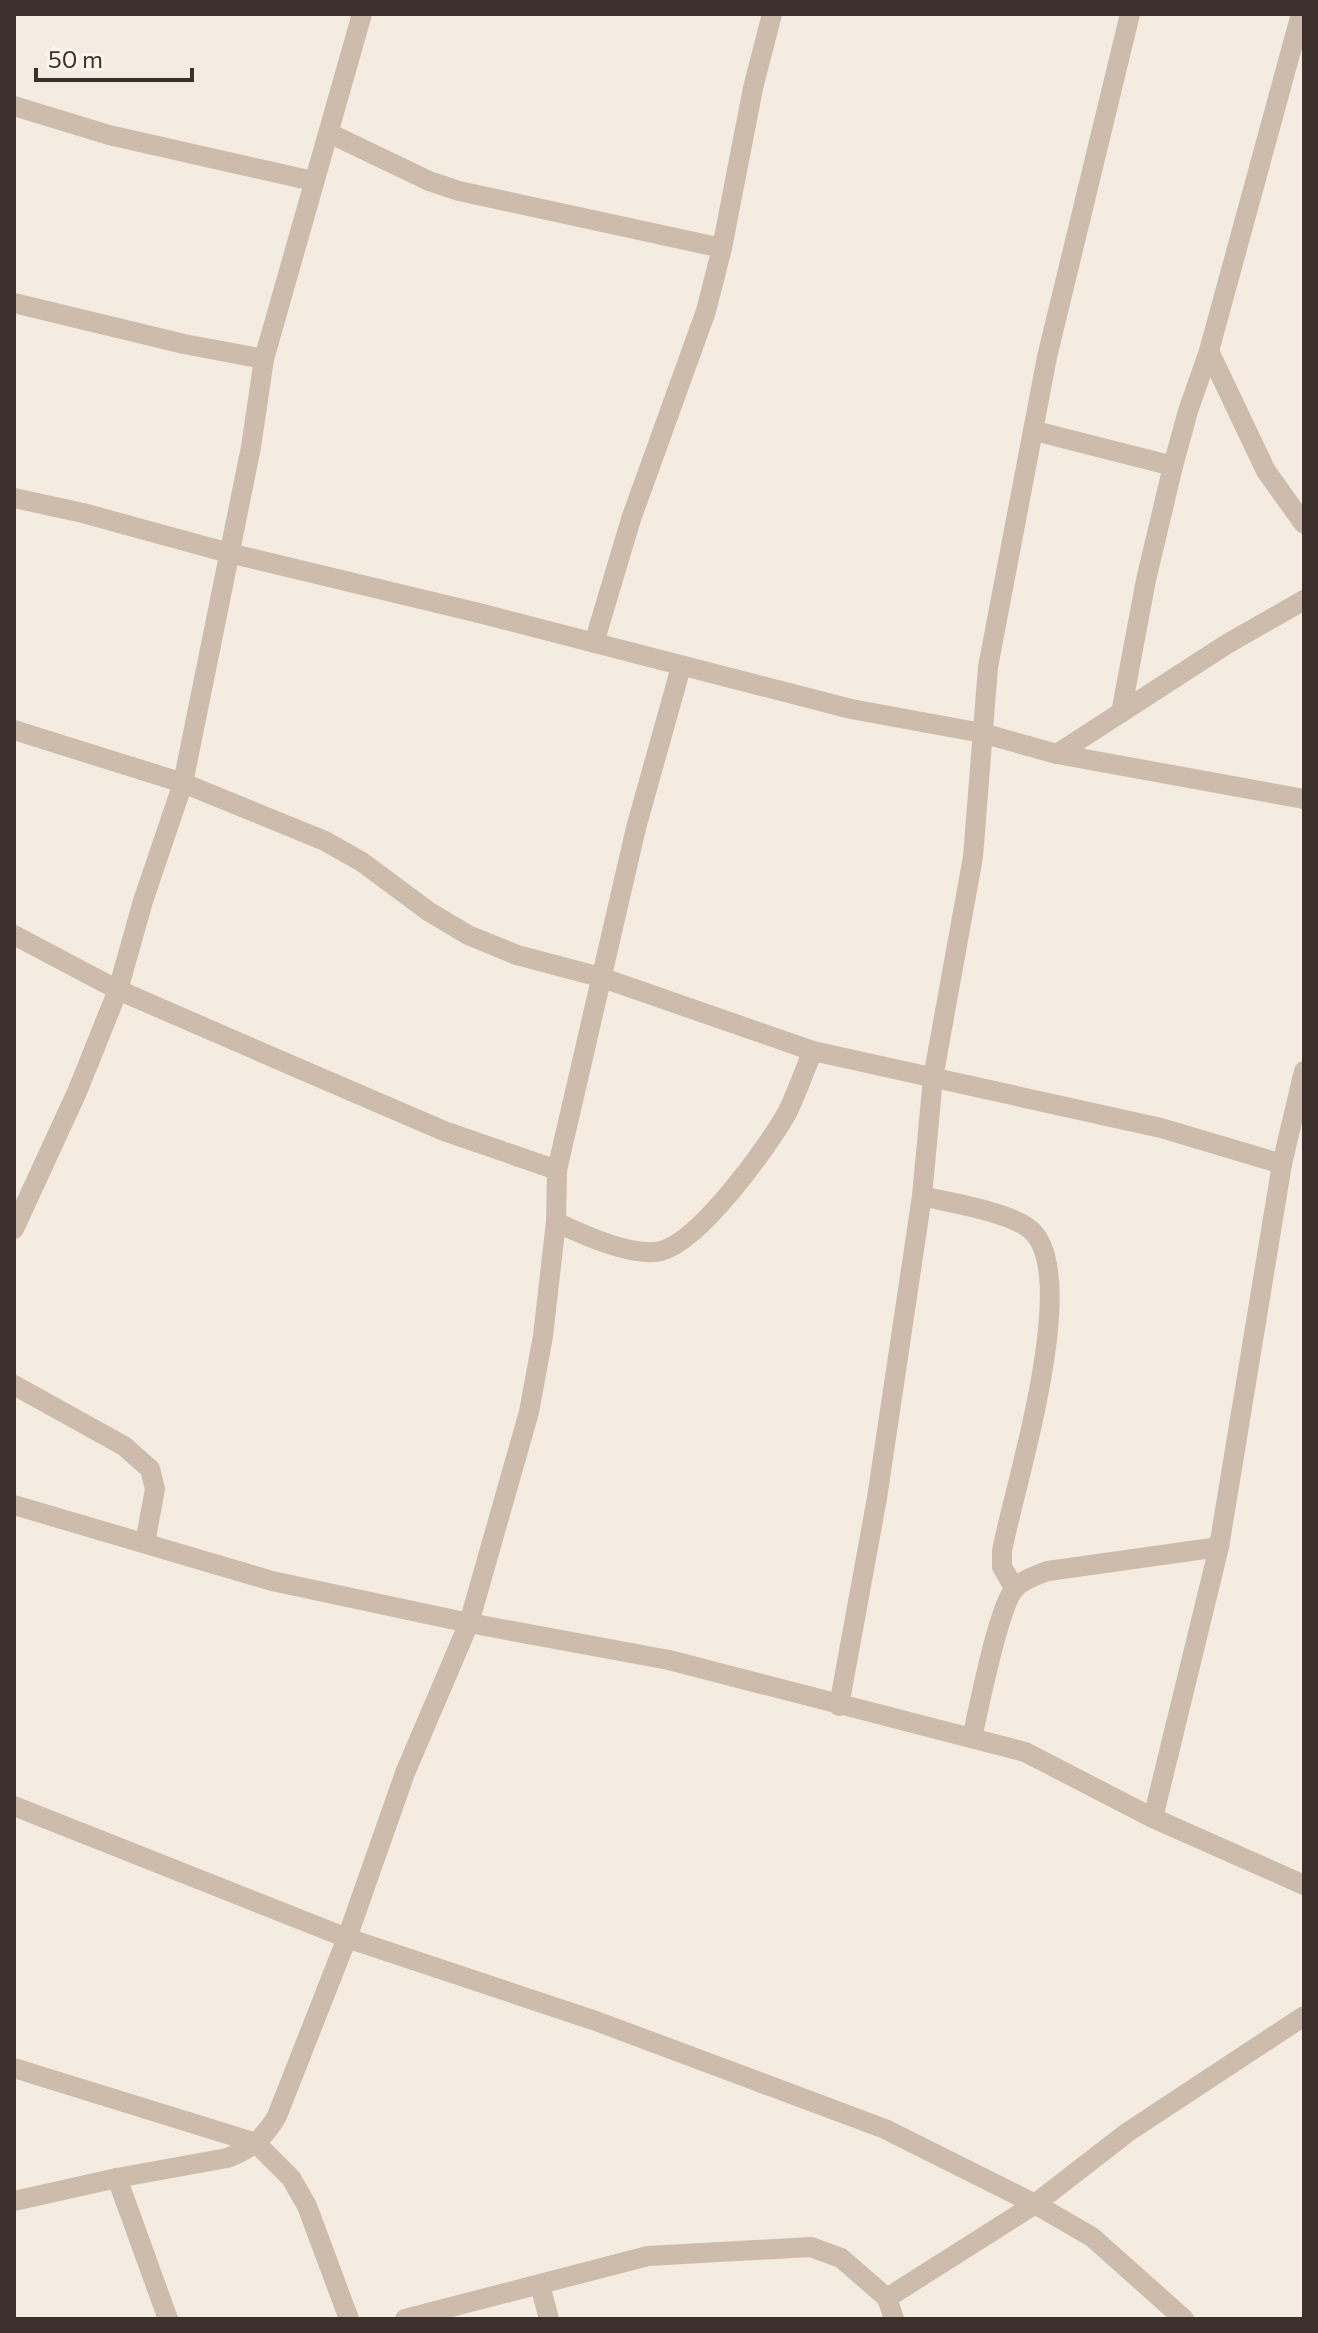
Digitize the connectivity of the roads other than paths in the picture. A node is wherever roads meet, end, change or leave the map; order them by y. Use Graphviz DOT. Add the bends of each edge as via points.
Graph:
graph roads {
  1 [pos="362,14"];
  2 [pos="772,14"];
  3 [pos="1130,14"];
  4 [pos="1301,14"];
  5 [pos="14,106"];
  6 [pos="329,133"];
  7 [pos="313,181"];
  8 [pos="722,248"];
  9 [pos="14,303"];
  10 [pos="1209,351"];
  11 [pos="264,359"];
  12 [pos="1035,431"];
  13 [pos="1173,466"];
  14 [pos="14,498"];
  15 [pos="1304,524"];
  16 [pos="229,553"];
  17 [pos="1304,600"];
  18 [pos="594,643"];
  19 [pos="681,667"];
  20 [pos="1121,713"];
  21 [pos="14,730"];
  22 [pos="982,733"];
  23 [pos="1057,754"];
  24 [pos="183,783"];
  25 [pos="1304,799"];
  26 [pos="14,935"];
  27 [pos="600,977"];
  28 [pos="118,990"];
  29 [pos="813,1051"];
  30 [pos="1304,1071"];
  31 [pos="933,1078"];
  32 [pos="1282,1164"];
  33 [pos="557,1170"];
  34 [pos="922,1196"];
  35 [pos="19,1204"];
  36 [pos="556,1222"];
  37 [pos="14,1229"];
  38 [pos="14,1385"];
  39 [pos="14,1505"];
  40 [pos="145,1543"];
  41 [pos="1219,1547"];
  42 [pos="1015,1589"];
  43 [pos="469,1623"];
  44 [pos="839,1706"];
  45 [pos="972,1738"];
  46 [pos="14,1806"];
  47 [pos="1153,1818"];
  48 [pos="1304,1885"];
  49 [pos="347,1938"];
  50 [pos="1304,2016"];
  51 [pos="14,2068"];
  52 [pos="256,2143"];
  53 [pos="117,2178"];
  54 [pos="14,2201"];
  55 [pos="1035,2204"];
  56 [pos="540,2285"];
  57 [pos="887,2298"];
  58 [pos="168,2319"];
  59 [pos="349,2319"];
  60 [pos="405,2319"];
  61 [pos="549,2319"];
  62 [pos="894,2319"];
  63 [pos="1184,2319"];
  1 -- 6 [label="street"];
  2 -- 8 [label="street"];
  3 -- 12 [label="street" via="1047,357"];
  4 -- 10 [label="street"];
  5 -- 7 [label="street" via="109,135"];
  6 -- 7 [label="street"];
  6 -- 8 [label="street" via="459,191"];
  7 -- 11 [label="street"];
  8 -- 18 [label="street" via="706,311 631,519"];
  9 -- 11 [label="street"];
  10 -- 13 [label="street"];
  10 -- 15 [label="street" via="1266,471"];
  11 -- 16 [label="street"];
  12 -- 13 [label="street"];
  12 -- 22 [label="street" via="988,667"];
  13 -- 20 [label="street"];
  14 -- 16 [label="street"];
  16 -- 18 [label="street"];
  16 -- 24 [label="street"];
  17 -- 20 [label="street"];
  18 -- 19 [label="street"];
  19 -- 22 [label="street" via="851,709"];
  19 -- 27 [label="street"];
  20 -- 23 [label="street"];
  21 -- 24 [label="street"];
  22 -- 23 [label="street"];
  22 -- 31 [label="street" via="973,857"];
  23 -- 25 [label="street"];
  24 -- 27 [label="street" via="325,841 468,935 517,955"];
  24 -- 28 [label="street"];
  26 -- 28 [label="street"];
  27 -- 29 [label="street"];
  27 -- 33 [label="street"];
  28 -- 33 [label="street" via="444,1131"];
  28 -- 35 [label="street" via="77,1092"];
  29 -- 31 [label="street"];
  29 -- 36 [label="street" via="787,1112 753,1163 684,1240 659,1252 628,1249"];
  30 -- 32 [label="street"];
  31 -- 32 [label="street" via="1161,1128"];
  31 -- 34 [label="street"];
  32 -- 41 [label="street"];
  33 -- 36 [label="street"];
  34 -- 42 [label="street" via="1029,1228 1042,1243 1047,1263 1048,1335 1002,1551 1002,1567"];
  34 -- 44 [label="street" via="877,1498"];
  35 -- 37 [label="street"];
  36 -- 43 [label="street" via="529,1412"];
  38 -- 40 [label="street" via="124,1446 150,1469 155,1489"];
  39 -- 40 [label="street"];
  40 -- 43 [label="street" via="272,1581"];
  41 -- 42 [label="street" via="1048,1571"];
  41 -- 47 [label="street"];
  42 -- 45 [label="street" via="1006,1604"];
  43 -- 44 [label="street" via="669,1660"];
  43 -- 49 [label="street" via="405,1773"];
  44 -- 45 [label="street"];
  45 -- 47 [label="street" via="1025,1752"];
  46 -- 49 [label="street"];
  47 -- 48 [label="street"];
  49 -- 52 [label="street" via="277,2116"];
  49 -- 55 [label="street" via="596,2021 840,2111"];
  50 -- 55 [label="street" via="1128,2132"];
  51 -- 52 [label="street"];
  52 -- 53 [label="street" via="227,2158"];
  52 -- 59 [label="street" via="291,2178 307,2206"];
  53 -- 54 [label="street"];
  53 -- 58 [label="street"];
  55 -- 57 [label="street"];
  55 -- 63 [label="street" via="1092,2237"];
  56 -- 57 [label="street" via="648,2256 811,2247 841,2258"];
  56 -- 60 [label="street"];
  56 -- 61 [label="street"];
  57 -- 62 [label="street"];
}
